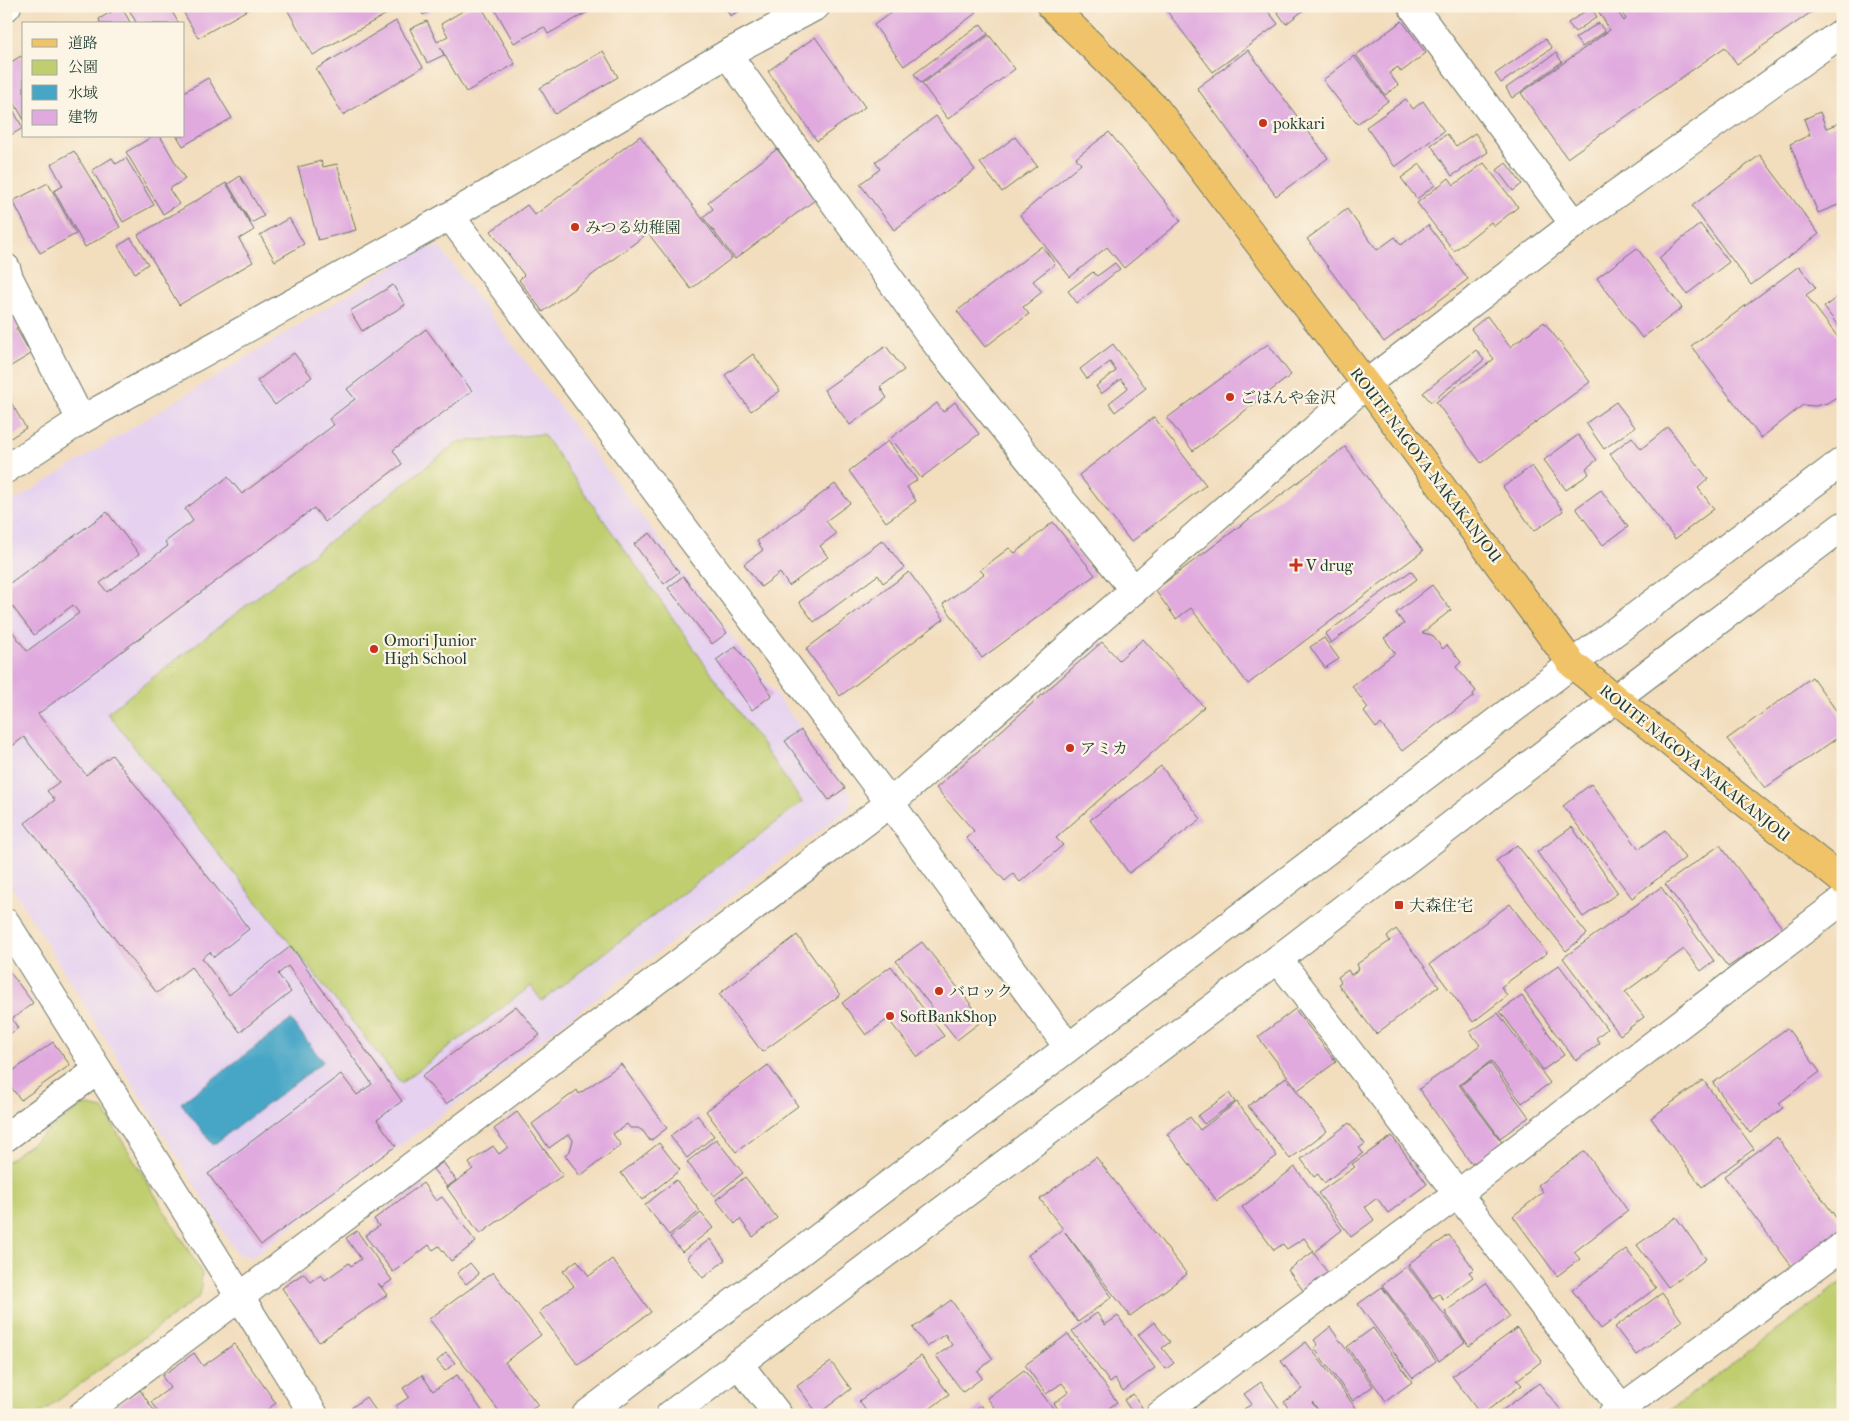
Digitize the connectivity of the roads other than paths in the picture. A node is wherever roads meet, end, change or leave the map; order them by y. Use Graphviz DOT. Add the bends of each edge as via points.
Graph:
graph roads {
  1 [pos="816,6"];
  2 [pos="1051,6"];
  3 [pos="1412,6"];
  4 [pos="1843,32"];
  5 [pos="727,54"];
  6 [pos="450,216"];
  7 [pos="1574,224"];
  8 [pos="7,275"];
  9 [pos="1366,384"];
  10 [pos="82,420"];
  11 [pos="1843,461"];
  12 [pos="6,468"];
  13 [pos="1843,526"];
  14 [pos="1134,590"];
  15 [pos="1572,664"];
  16 [pos="1615,699"];
  17 [pos="890,803"];
  18 [pos="1843,881"];
  19 [pos="1843,900"];
  20 [pos="6,923"];
  21 [pos="1278,959"];
  22 [pos="1068,1048"];
  23 [pos="98,1070"];
  24 [pos="6,1138"];
  25 [pos="1459,1193"];
  26 [pos="1843,1246"];
  27 [pos="241,1296"];
  28 [pos="738,1364"];
  29 [pos="1620,1412"];
  30 [pos="82,1415"];
  31 [pos="314,1415"];
  32 [pos="586,1415"];
  33 [pos="670,1415"];
  34 [pos="778,1415"];
  35 [pos="1160,1415"];
  1 -- 5 [label="street"];
  2 -- 9 [label="main road, ROUTE NAGOYA-NAKAKANJOU" via="1157,110"];
  3 -- 7 [label="street"];
  4 -- 7 [label="street"];
  5 -- 6 [label="street"];
  5 -- 14 [label="street" via="939,347"];
  6 -- 10 [label="street"];
  6 -- 17 [label="street"];
  7 -- 9 [label="street"];
  8 -- 10 [label="street"];
  9 -- 14 [label="street"];
  9 -- 15 [label="main road, ROUTE NAGOYA-NAKAKANJOU"];
  10 -- 12 [label="street"];
  11 -- 15 [label="street"];
  13 -- 16 [label="street"];
  14 -- 17 [label="street"];
  15 -- 16 [label="main road, ROUTE NAGOYA-NAKAKANJOU"];
  15 -- 22 [label="street"];
  16 -- 18 [label="main road, ROUTE NAGOYA-NAKAKANJOU"];
  16 -- 21 [label="street"];
  17 -- 22 [label="street"];
  17 -- 27 [label="street"];
  19 -- 25 [label="street"];
  20 -- 23 [label="street"];
  21 -- 25 [label="street"];
  21 -- 28 [label="street"];
  22 -- 32 [label="street"];
  23 -- 24 [label="street"];
  23 -- 27 [label="street"];
  25 -- 29 [label="street"];
  25 -- 35 [label="street"];
  26 -- 29 [label="street"];
  27 -- 30 [label="street"];
  27 -- 31 [label="street"];
  28 -- 33 [label="street"];
  28 -- 34 [label="street"];
}
